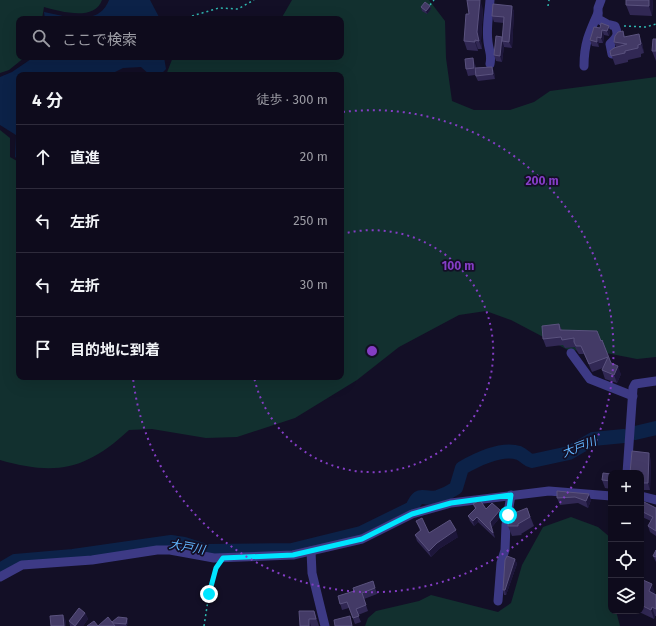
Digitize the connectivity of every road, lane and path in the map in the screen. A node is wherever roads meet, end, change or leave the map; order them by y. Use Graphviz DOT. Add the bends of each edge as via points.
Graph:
graph roads {
  1 [pos="254,0"];
  2 [pos="434,0"];
  3 [pos="490,0"];
  4 [pos="548,0"];
  5 [pos="600,0"];
  6 [pos="430,5"];
  7 [pos="548,6"];
  8 [pos="598,13"];
  9 [pos="192,16"];
  10 [pos="656,24"];
  11 [pos="615,26"];
  12 [pos="612,54"];
  13 [pos="490,64"];
  14 [pos="584,66"];
  15 [pos="571,353"];
  16 [pos="656,380"];
  17 [pos="633,396"];
  18 [pos="627,470"];
  19 [pos="511,495"];
  20 [pos="608,496"];
  21 [pos="644,497"];
  22 [pos="656,500"];
  23 [pos="311,551"];
  24 [pos="223,558"];
  25 [pos="0,577"];
  26 [pos="498,601"];
  27 [pos="204,626"];
  28 [pos="325,626"];
  1 -- 9 [label="path" via="238,9 219,8"];
  2 -- 6 [label="path"];
  3 -- 13 [label="street" via="487,30 492,54"];
  4 -- 7 [label="path"];
  5 -- 8 [label="street"];
  8 -- 11 [label="street" via="598,19"];
  8 -- 14 [label="street" via="588,34"];
  10 -- 11 [label="path" via="646,27"];
  11 -- 12 [label="street" via="618,33 610,44"];
  15 -- 17 [label="street" via="590,379"];
  16 -- 17 [label="street" via="635,384"];
  17 -- 18 [label="street"];
  19 -- 20 [label="street" via="549,491"];
  19 -- 23 [label="street" via="451,503 412,514 362,539"];
  19 -- 26 [label="street" via="505,550 500,563"];
  21 -- 22 [label="street"];
  23 -- 24 [label="street" via="293,555"];
  23 -- 28 [label="street" via="312,573"];
  24 -- 25 [label="street" via="157,550 92,560 22,565"];
  24 -- 27 [label="path" via="214,574"];
}
